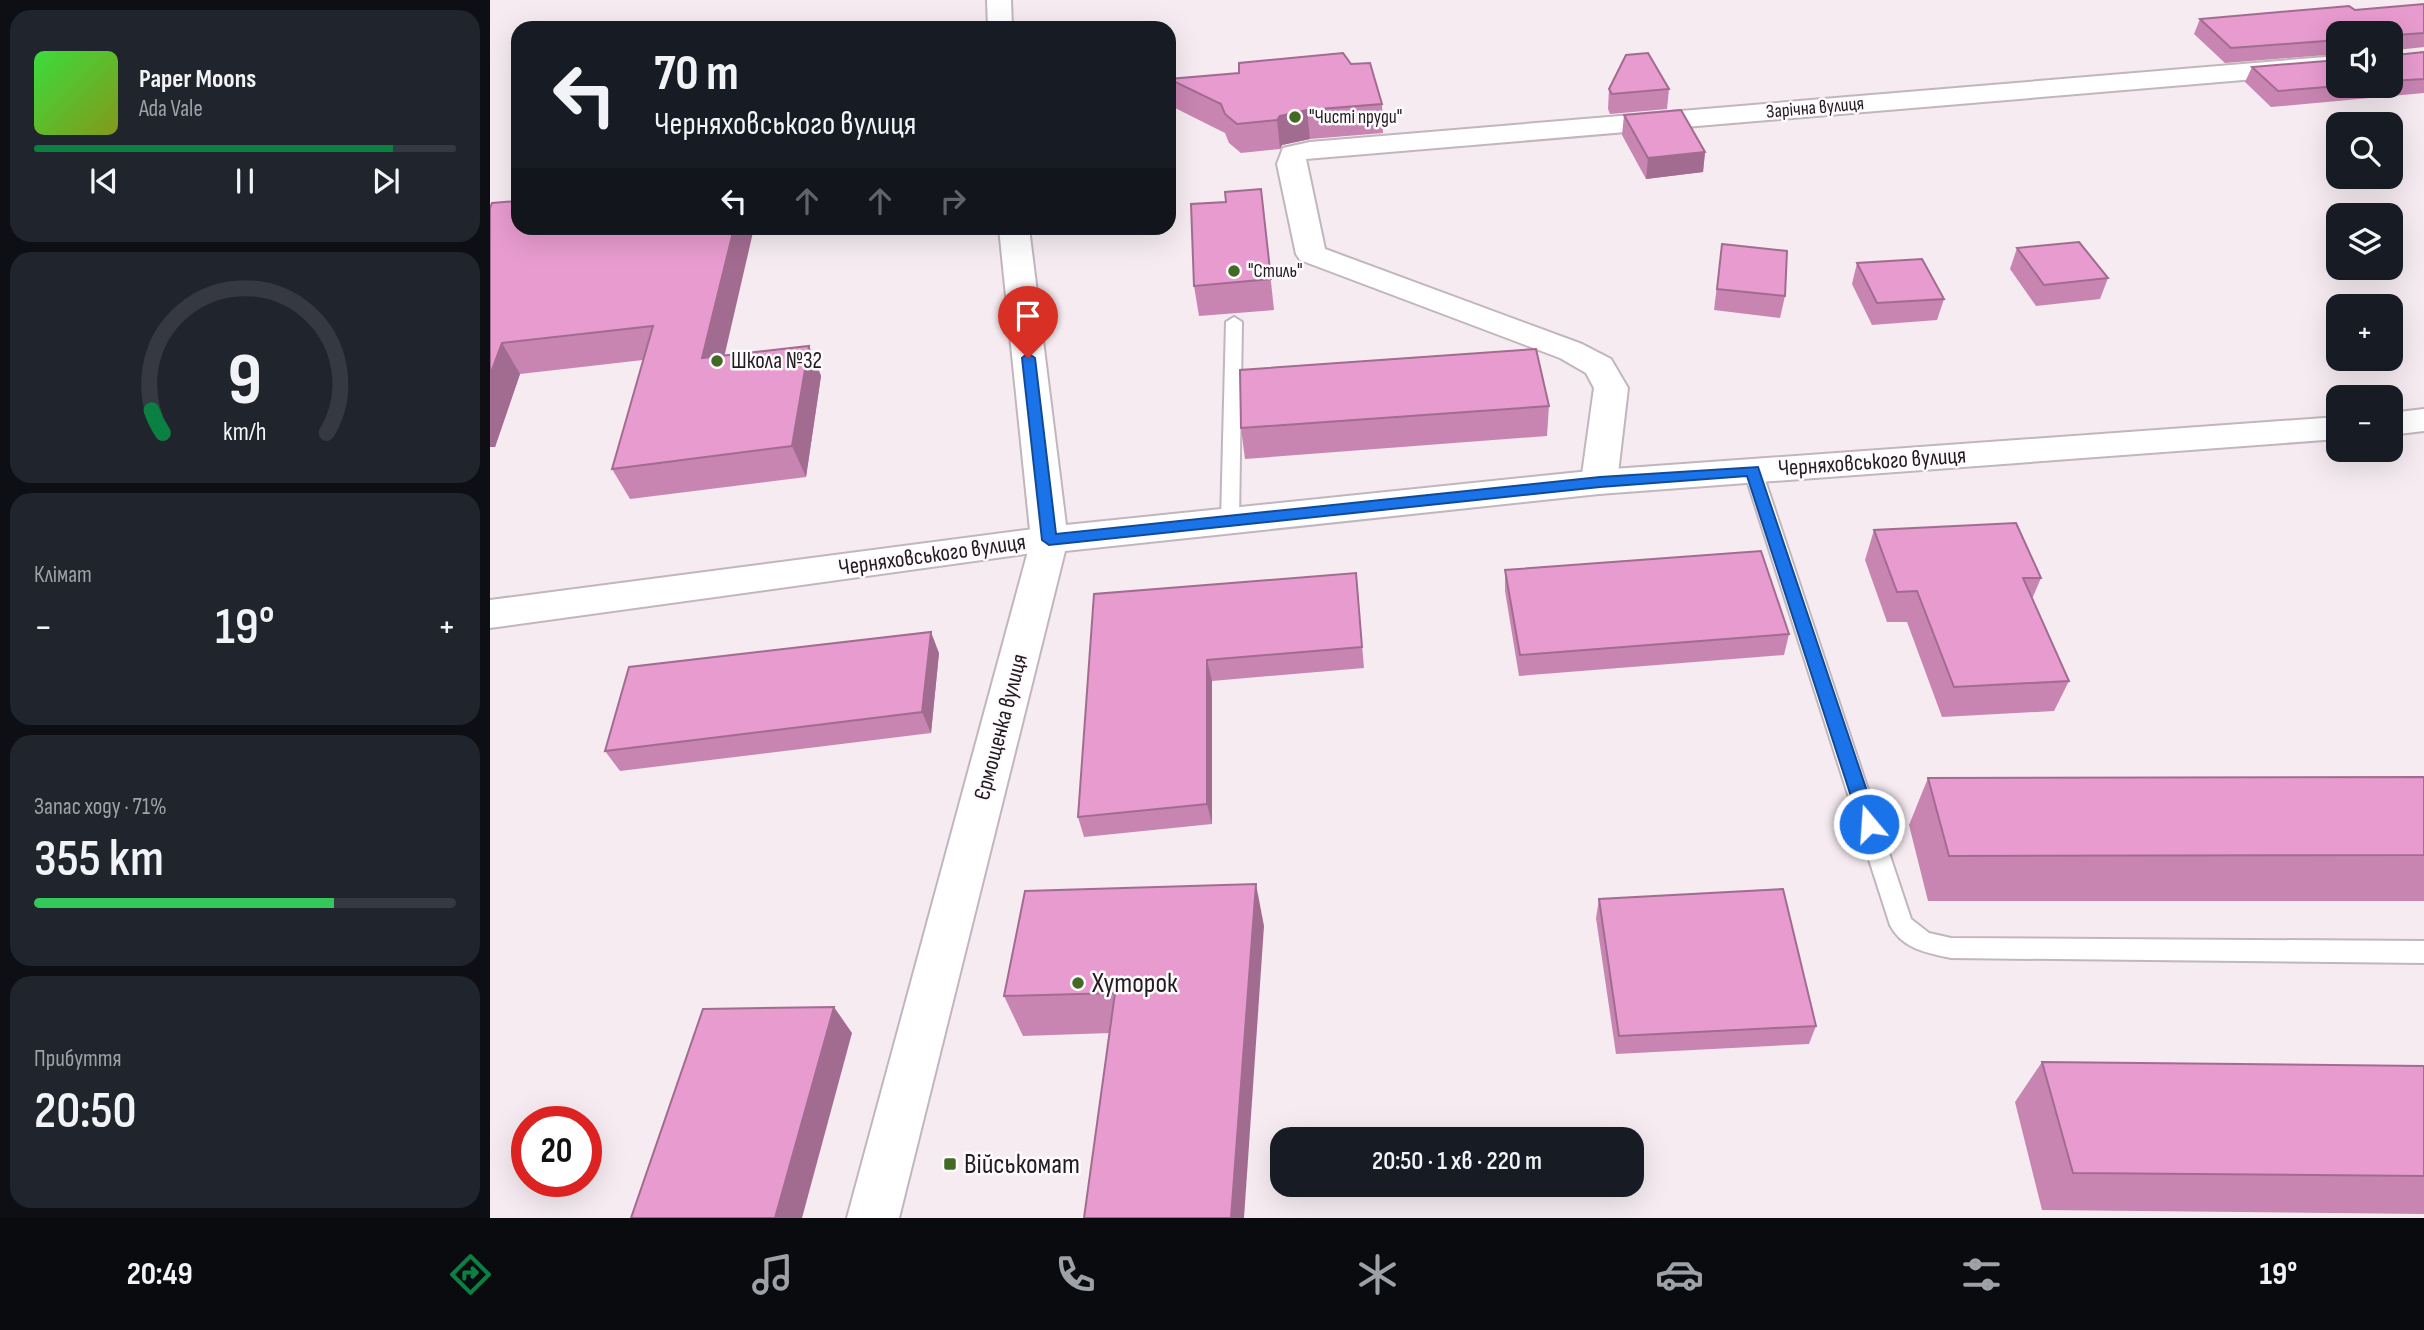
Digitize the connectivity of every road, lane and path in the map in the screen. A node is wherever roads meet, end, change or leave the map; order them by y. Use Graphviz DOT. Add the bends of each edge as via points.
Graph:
graph roads {
  1 [pos="999,0"];
  2 [pos="1000,21"];
  3 [pos="2326,65"];
  4 [pos="1015,235"];
  5 [pos="1234,323"];
  6 [pos="2424,421"];
  7 [pos="2403,423"];
  8 [pos="2326,429"];
  9 [pos="1753,471"];
  10 [pos="1600,482"];
  11 [pos="1230,521"];
  12 [pos="1049,540"];
  13 [pos="490,614"];
  14 [pos="2424,952"];
  15 [pos="873,1218"];
  1 -- 2 [label="street"];
  3 -- 10 [label="street, Зарічна вулиця" via="1293,154 1291,164 1311,254 1572,351 1599,366 1611,388"];
  4 -- 12 [label="street, Єрмощенка вулиця"];
  5 -- 11 [label="lane"];
  6 -- 7 [label="street"];
  8 -- 9 [label="street, Черняховського вулиця"];
  9 -- 10 [label="street, Черняховського вулиця"];
  9 -- 14 [label="lane" via="1902,925 1923,942 1951,948"];
  10 -- 11 [label="street, Черняховського вулиця"];
  11 -- 12 [label="street, Черняховського вулиця"];
  12 -- 13 [label="street, Черняховського вулиця"];
  12 -- 15 [label="street, Єрмощенка вулиця"];
}
